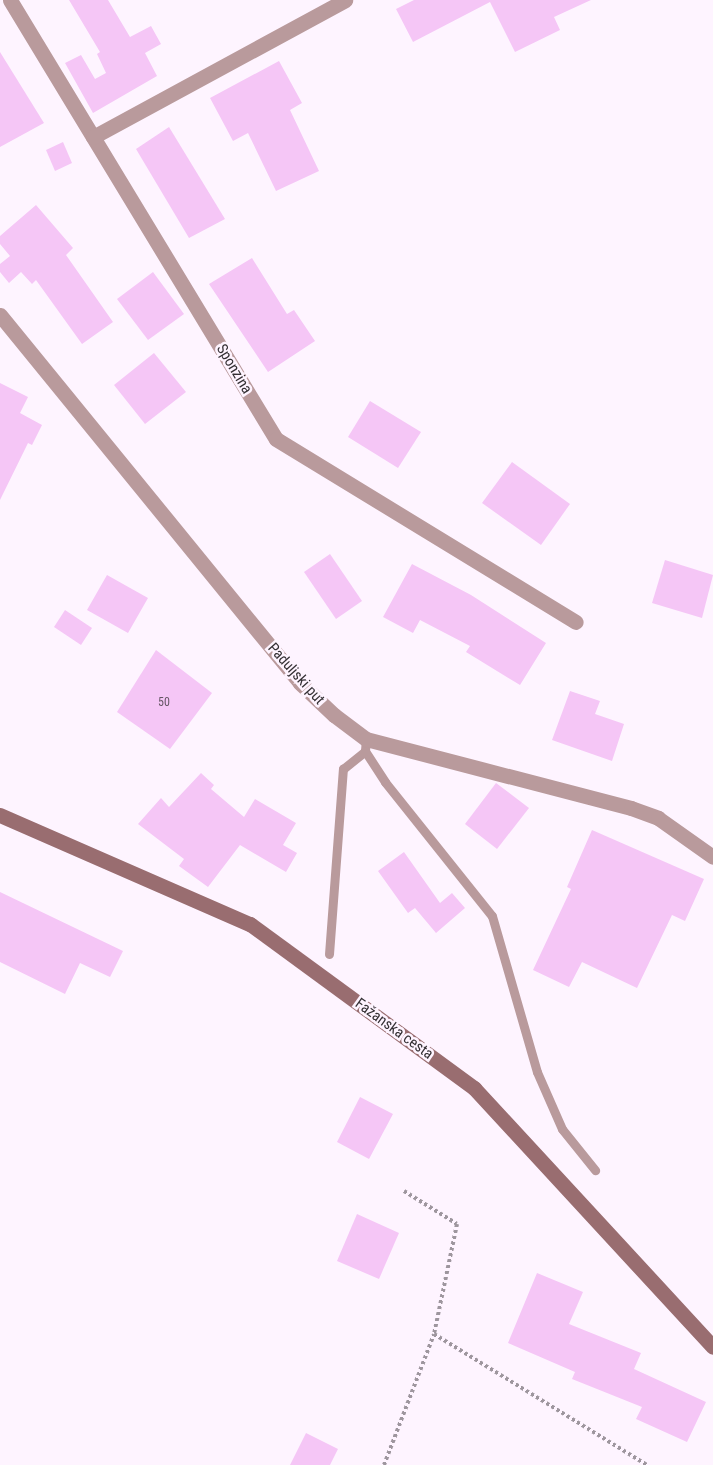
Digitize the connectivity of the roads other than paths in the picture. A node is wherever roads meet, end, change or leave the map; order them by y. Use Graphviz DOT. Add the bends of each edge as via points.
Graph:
graph roads {
  1 [pos="10,0"];
  2 [pos="345,0"];
  3 [pos="93,137"];
  4 [pos="0,315"];
  5 [pos="576,622"];
  6 [pos="365,745"];
  7 [pos="0,815"];
  8 [pos="713,857"];
  9 [pos="329,954"];
  10 [pos="595,1170"];
  11 [pos="713,1347"];
  1 -- 3 [label="street, Sponzina"];
  2 -- 3 [label="street"];
  3 -- 5 [label="street, Sponzina" via="276,439"];
  4 -- 6 [label="street, Paduljski put" via="300,683"];
  6 -- 8 [label="street, Paduljski put" via="631,808 658,818"];
  6 -- 9 [label="lane" via="344,770"];
  6 -- 10 [label="lane" via="492,916 537,1072 562,1129"];
  7 -- 11 [label="main road, Fažanska cesta" via="250,924 474,1088"];
}
